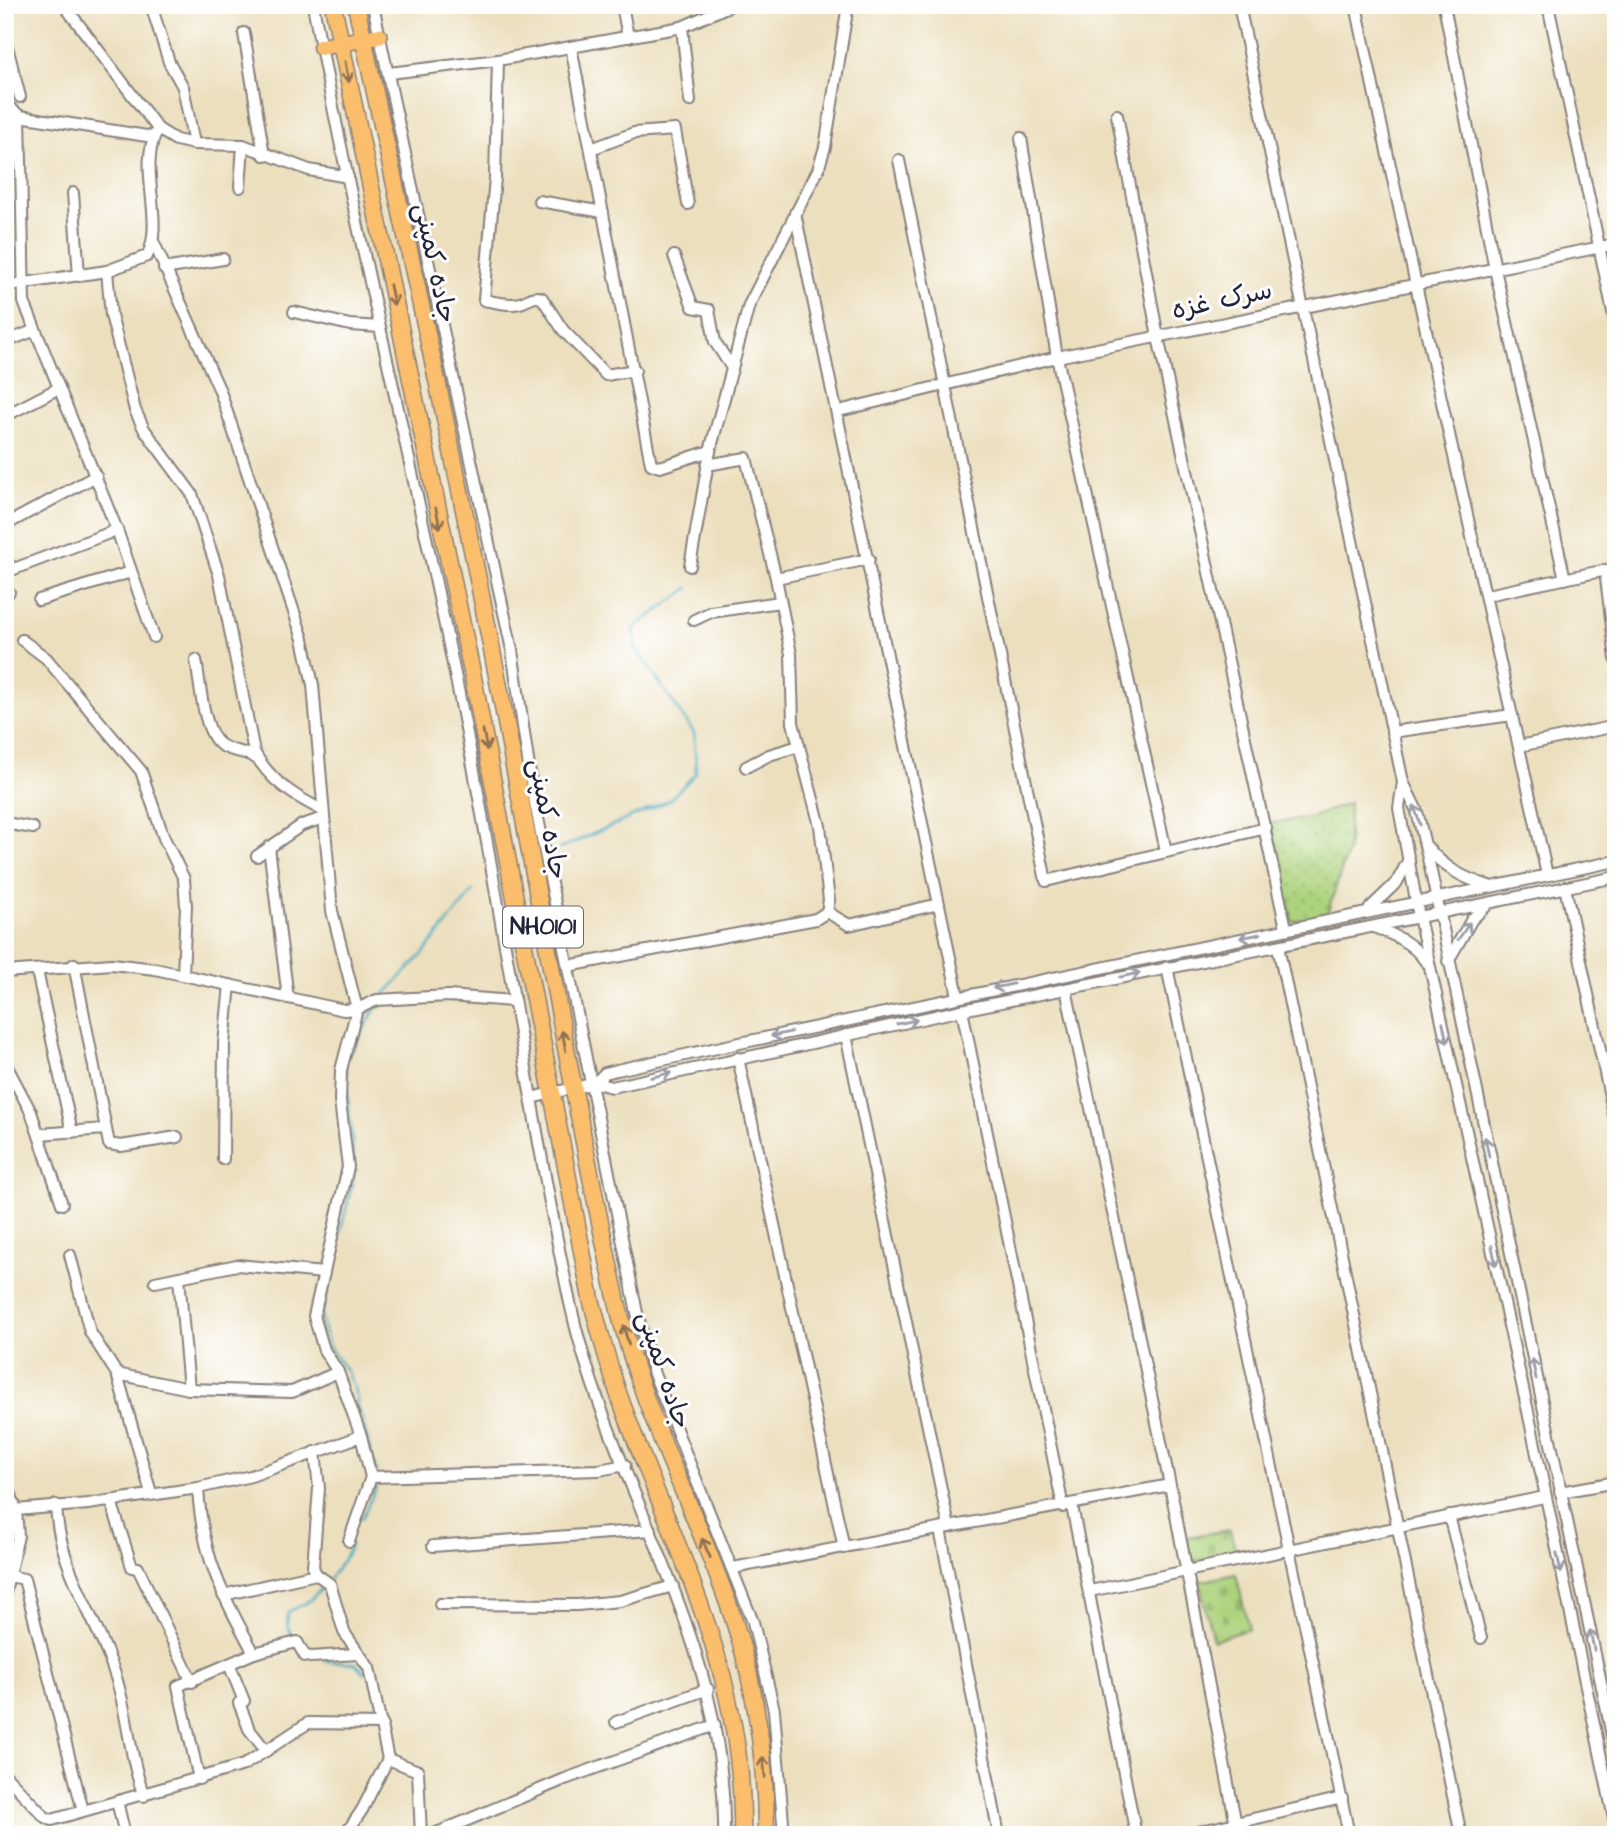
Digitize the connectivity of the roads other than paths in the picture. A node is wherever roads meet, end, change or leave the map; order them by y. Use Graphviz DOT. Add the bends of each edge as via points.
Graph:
graph roads {
  1 [pos="64,5"];
  2 [pos="151,5"];
  3 [pos="313,5"];
  4 [pos="333,5"];
  5 [pos="356,5"];
  6 [pos="373,5"];
  7 [pos="622,5"];
  8 [pos="731,5"];
  9 [pos="848,5"];
  10 [pos="1239,5"];
  11 [pos="1356,5"];
  12 [pos="1444,5"];
  13 [pos="1548,5"];
  14 [pos="682,27"];
  15 [pos="244,33"];
  16 [pos="371,36"];
  17 [pos="628,37"];
  18 [pos="5,39"];
  19 [pos="341,41"];
  20 [pos="321,47"];
  21 [pos="571,47"];
  22 [pos="498,60"];
  23 [pos="389,73"];
  24 [pos="20,97"];
  25 [pos="690,101"];
  26 [pos="5,104"];
  27 [pos="1116,115"];
  28 [pos="20,116"];
  29 [pos="155,133"];
  30 [pos="1021,138"];
  31 [pos="194,144"];
  32 [pos="243,145"];
  33 [pos="591,149"];
  34 [pos="264,155"];
  35 [pos="898,160"];
  36 [pos="348,177"];
  37 [pos="240,187"];
  38 [pos="73,193"];
  39 [pos="539,201"];
  40 [pos="688,204"];
  41 [pos="603,212"];
  42 [pos="795,213"];
  43 [pos="154,243"];
  44 [pos="1616,244"];
  45 [pos="1599,248"];
  46 [pos="674,257"];
  47 [pos="223,259"];
  48 [pos="1495,268"];
  49 [pos="164,270"];
  50 [pos="107,271"];
  51 [pos="79,276"];
  52 [pos="1414,283"];
  53 [pos="22,285"];
  54 [pos="5,286"];
  55 [pos="1302,307"];
  56 [pos="294,312"];
  57 [pos="1616,326"];
  58 [pos="380,327"];
  59 [pos="33,331"];
  60 [pos="1158,337"];
  61 [pos="5,342"];
  62 [pos="1057,357"];
  63 [pos="732,368"];
  64 [pos="635,370"];
  65 [pos="944,385"];
  66 [pos="59,388"];
  67 [pos="838,411"];
  68 [pos="5,415"];
  69 [pos="710,451"];
  70 [pos="707,465"];
  71 [pos="96,476"];
  72 [pos="5,524"];
  73 [pos="117,530"];
  74 [pos="869,558"];
  75 [pos="5,561"];
  76 [pos="690,566"];
  77 [pos="1610,569"];
  78 [pos="131,572"];
  79 [pos="776,578"];
  80 [pos="1565,579"];
  81 [pos="1487,595"];
  82 [pos="39,600"];
  83 [pos="780,602"];
  84 [pos="694,620"];
  85 [pos="155,637"];
  86 [pos="22,640"];
  87 [pos="1616,659"];
  88 [pos="196,660"];
  89 [pos="1513,715"];
  90 [pos="1616,726"];
  91 [pos="1392,732"];
  92 [pos="799,746"];
  93 [pos="1519,746"];
  94 [pos="258,760"];
  95 [pos="746,767"];
  96 [pos="1403,782"];
  97 [pos="323,814"];
  98 [pos="5,823"];
  99 [pos="33,828"];
  100 [pos="1266,828"];
  101 [pos="1425,844"];
  102 [pos="269,847"];
  103 [pos="1166,851"];
  104 [pos="257,856"];
  105 [pos="1409,859"];
  106 [pos="1616,861"];
  107 [pos="1547,875"];
  108 [pos="1616,877"];
  109 [pos="1491,887"];
  110 [pos="1566,887"];
  111 [pos="1436,898"];
  112 [pos="1416,902"];
  113 [pos="939,904"];
  114 [pos="1487,905"];
  115 [pos="827,912"];
  116 [pos="1365,912"];
  117 [pos="1439,913"];
  118 [pos="1419,917"];
  119 [pos="1373,926"];
  120 [pos="1286,928"];
  121 [pos="1278,946"];
  122 [pos="1448,961"];
  123 [pos="74,964"];
  124 [pos="568,966"];
  125 [pos="1167,967"];
  126 [pos="1430,967"];
  127 [pos="37,971"];
  128 [pos="5,972"];
  129 [pos="183,975"];
  130 [pos="1036,979"];
  131 [pos="230,985"];
  132 [pos="1066,989"];
  133 [pos="1039,994"];
  134 [pos="958,996"];
  135 [pos="288,998"];
  136 [pos="513,1001"];
  137 [pos="357,1009"];
  138 [pos="962,1010"];
  139 [pos="874,1014"];
  140 [pos="877,1028"];
  141 [pos="846,1035"];
  142 [pos="738,1058"];
  143 [pos="5,1063"];
  144 [pos="586,1085"];
  145 [pos="551,1093"];
  146 [pos="531,1098"];
  147 [pos="1616,1124"];
  148 [pos="105,1129"];
  149 [pos="72,1132"];
  150 [pos="40,1134"];
  151 [pos="177,1137"];
  152 [pos="223,1159"];
  153 [pos="62,1204"];
  154 [pos="70,1255"];
  155 [pos="324,1273"];
  156 [pos="179,1277"];
  157 [pos="155,1282"];
  158 [pos="338,1372"];
  159 [pos="117,1374"];
  160 [pos="189,1389"];
  161 [pos="1542,1404"];
  162 [pos="1527,1407"];
  163 [pos="361,1436"];
  164 [pos="315,1452"];
  165 [pos="625,1465"];
  166 [pos="371,1477"];
  167 [pos="6,1482"];
  168 [pos="1616,1482"];
  169 [pos="1170,1485"];
  170 [pos="198,1488"];
  171 [pos="1560,1492"];
  172 [pos="151,1493"];
  173 [pos="1544,1497"];
  174 [pos="111,1501"];
  175 [pos="56,1506"];
  176 [pos="1068,1507"];
  177 [pos="16,1510"];
  178 [pos="1449,1516"];
  179 [pos="945,1528"];
  180 [pos="1396,1528"];
  181 [pos="652,1530"];
  182 [pos="349,1541"];
  183 [pos="432,1546"];
  184 [pos="844,1548"];
  185 [pos="1290,1549"];
  186 [pos="8,1562"];
  187 [pos="733,1569"];
  188 [pos="1187,1571"];
  189 [pos="316,1574"];
  190 [pos="9,1576"];
  191 [pos="673,1586"];
  192 [pos="1090,1591"];
  193 [pos="5,1593"];
  194 [pos="223,1595"];
  195 [pos="1583,1599"];
  196 [pos="1568,1602"];
  197 [pos="440,1604"];
  198 [pos="1481,1639"];
  199 [pos="254,1653"];
  200 [pos="357,1654"];
  201 [pos="229,1664"];
  202 [pos="192,1682"];
  203 [pos="708,1689"];
  204 [pos="766,1711"];
  205 [pos="616,1722"];
  206 [pos="382,1724"];
  207 [pos="715,1725"];
  208 [pos="266,1751"];
  209 [pos="1616,1754"];
  210 [pos="388,1759"];
  211 [pos="5,1775"];
  212 [pos="199,1779"];
  213 [pos="144,1796"];
  214 [pos="1342,1798"];
  215 [pos="117,1801"];
  216 [pos="83,1811"];
  217 [pos="1616,1828"];
  218 [pos="1237,1830"];
  219 [pos="784,1833"];
  220 [pos="766,1834"];
  221 [pos="125,1835"];
  222 [pos="345,1835"];
  223 [pos="421,1835"];
  224 [pos="432,1835"];
  225 [pos="724,1835"];
  226 [pos="741,1835"];
  227 [pos="999,1835"];
  228 [pos="1136,1835"];
  229 [pos="1185,1835"];
  230 [pos="1349,1835"];
  231 [pos="1461,1835"];
  1 -- 29 [label="street"];
  2 -- 31 [label="street" via="169,62 183,88"];
  3 -- 20 [label="street"];
  4 -- 19 [label="highway, جاده کمپنی / NH0101"];
  5 -- 16 [label="highway, جاده کمپنی / NH0101"];
  6 -- 16 [label="street"];
  7 -- 17 [label="street"];
  8 -- 14 [label="street"];
  9 -- 42 [label="street" via="825,147"];
  10 -- 55 [label="street"];
  11 -- 52 [label="street"];
  12 -- 48 [label="street"];
  13 -- 45 [label="street"];
  14 -- 17 [label="street"];
  14 -- 25 [label="street"];
  15 -- 34 [label="street"];
  16 -- 19 [label="highway"];
  16 -- 23 [label="street"];
  144 -- 16 [label="highway, جاده کمپنی / NH0101, one-way" via="493,656"];
  17 -- 21 [label="street"];
  18 -- 24 [label="street"];
  19 -- 20 [label="highway"];
  19 -- 145 [label="highway, جاده کمپنی / NH0101, one-way" via="473,677"];
  20 -- 36 [label="street"];
  21 -- 22 [label="street"];
  21 -- 33 [label="street"];
  22 -- 23 [label="street"];
  22 -- 64 [label="street" via="495,177 484,300 520,303 533,296 542,298 563,330 606,375"];
  23 -- 124 [label="street" via="512,650 532,788"];
  26 -- 28 [label="street"];
  27 -- 60 [label="street"];
  28 -- 29 [label="street"];
  28 -- 53 [label="street"];
  29 -- 31 [label="street"];
  29 -- 43 [label="street" via="150,183"];
  30 -- 62 [label="street"];
  31 -- 32 [label="street"];
  32 -- 34 [label="street"];
  32 -- 37 [label="street"];
  33 -- 40 [label="street" via="634,133 675,130"];
  33 -- 41 [label="street"];
  34 -- 36 [label="street"];
  35 -- 65 [label="street"];
  36 -- 58 [label="street"];
  38 -- 51 [label="street"];
  39 -- 41 [label="street"];
  41 -- 64 [label="street"];
  42 -- 63 [label="street" via="749,305"];
  42 -- 67 [label="street"];
  43 -- 49 [label="street"];
  43 -- 50 [label="street" via="147,256"];
  44 -- 45 [label="street, سرک غزه"];
  45 -- 48 [label="street, سرک غزه"];
  45 -- 57 [label="street"];
  46 -- 63 [label="street" via="693,307 709,310 715,341"];
  47 -- 49 [label="street"];
  48 -- 52 [label="street, سرک غزه"];
  48 -- 80 [label="street"];
  49 -- 97 [label="street" via="220,391 303,639 315,696"];
  50 -- 51 [label="street"];
  50 -- 94 [label="street" via="111,315 135,410 192,494 219,575"];
  51 -- 53 [label="street"];
  52 -- 55 [label="street, سرک غزه"];
  52 -- 81 [label="street"];
  53 -- 54 [label="street"];
  53 -- 59 [label="street"];
  55 -- 60 [label="street, سرک غزه"];
  55 -- 91 [label="street"];
  56 -- 58 [label="street"];
  58 -- 136 [label="street" via="458,690"];
  59 -- 61 [label="street"];
  59 -- 66 [label="street"];
  60 -- 62 [label="street, سرک غزه"];
  60 -- 100 [label="street"];
  62 -- 65 [label="street, سرک غزه"];
  62 -- 103 [label="street"];
  63 -- 69 [label="street"];
  64 -- 69 [label="street" via="651,464 660,467"];
  65 -- 67 [label="street, سرک غزه"];
  65 -- 103 [label="street" via="1046,881"];
  66 -- 68 [label="street"];
  66 -- 71 [label="street"];
  67 -- 74 [label="street"];
  69 -- 70 [label="street"];
  70 -- 76 [label="street"];
  70 -- 79 [label="street" via="746,458"];
  71 -- 72 [label="street"];
  71 -- 73 [label="street"];
  73 -- 75 [label="street" via="14,569"];
  73 -- 78 [label="street"];
  74 -- 79 [label="street"];
  74 -- 113 [label="street"];
  77 -- 80 [label="street"];
  77 -- 87 [label="street"];
  78 -- 82 [label="street"];
  78 -- 85 [label="street"];
  79 -- 83 [label="street"];
  80 -- 81 [label="street"];
  81 -- 89 [label="street"];
  83 -- 84 [label="street" via="711,612"];
  83 -- 92 [label="street" via="791,654 792,710"];
  86 -- 129 [label="street" via="46,658 141,771 184,879"];
  88 -- 94 [label="street" via="209,730 219,744 248,752"];
  89 -- 91 [label="street"];
  89 -- 93 [label="street"];
  90 -- 93 [label="street"];
  91 -- 96 [label="street"];
  92 -- 95 [label="street"];
  92 -- 115 [label="street" via="820,826"];
  93 -- 107 [label="street"];
  94 -- 97 [label="street" via="292,795"];
  101 -- 96 [label="street, one-way"];
  96 -- 105 [label="street" via="1399,808"];
  97 -- 102 [label="street"];
  97 -- 137 [label="street" via="332,911"];
  98 -- 99 [label="street"];
  100 -- 103 [label="street"];
  100 -- 120 [label="street"];
  101 -- 109 [label="street" via="1454,872"];
  101 -- 111 [label="street"];
  102 -- 104 [label="street"];
  102 -- 135 [label="street"];
  105 -- 112 [label="street"];
  105 -- 116 [label="street" via="1397,882"];
  106 -- 107 [label="street"];
  107 -- 109 [label="street"];
  108 -- 110 [label="street"];
  109 -- 111 [label="street"];
  110 -- 114 [label="street"];
  110 -- 147 [label="street"];
  111 -- 112 [label="street"];
  111 -- 117 [label="street"];
  112 -- 116 [label="street"];
  112 -- 118 [label="street"];
  113 -- 115 [label="street" via="849,925"];
  113 -- 134 [label="street"];
  114 -- 117 [label="street"];
  122 -- 114 [label="street, one-way" via="1472,919"];
  115 -- 124 [label="street" via="816,919"];
  116 -- 120 [label="street"];
  117 -- 118 [label="street"];
  117 -- 122 [label="street"];
  118 -- 119 [label="street"];
  118 -- 126 [label="street"];
  119 -- 121 [label="street"];
  119 -- 126 [label="street" via="1419,951"];
  120 -- 130 [label="street, one-way"];
  121 -- 125 [label="street"];
  121 -- 180 [label="street"];
  161 -- 122 [label="street, one-way"];
  123 -- 127 [label="street"];
  123 -- 129 [label="street" via="113,964"];
  123 -- 148 [label="street"];
  124 -- 144 [label="street"];
  132 -- 125 [label="street, one-way"];
  125 -- 185 [label="street"];
  126 -- 162 [label="street, one-way"];
  127 -- 128 [label="street"];
  127 -- 149 [label="street"];
  129 -- 131 [label="street"];
  130 -- 133 [label="street"];
  130 -- 134 [label="street, one-way"];
  131 -- 135 [label="street"];
  131 -- 152 [label="street"];
  132 -- 133 [label="street"];
  132 -- 169 [label="street"];
  133 -- 138 [label="street"];
  134 -- 139 [label="street"];
  135 -- 137 [label="street"];
  136 -- 137 [label="street" via="447,996 381,1000"];
  136 -- 146 [label="street"];
  137 -- 155 [label="street" via="341,1070 348,1167"];
  140 -- 138 [label="street, one-way"];
  138 -- 176 [label="street"];
  139 -- 140 [label="street"];
  139 -- 144 [label="street, one-way" via="617,1070"];
  140 -- 141 [label="street"];
  141 -- 142 [label="street"];
  141 -- 179 [label="street"];
  144 -- 142 [label="street, one-way" via="612,1087"];
  142 -- 184 [label="street"];
  143 -- 150 [label="street"];
  144 -- 145 [label="street"];
  144 -- 187 [label="street" via="654,1374"];
  204 -- 144 [label="highway, جاده کمپنی / NH0101, one-way" via="634,1367 618,1306"];
  145 -- 146 [label="street"];
  145 -- 226 [label="highway, جاده کمپنی / NH0101" via="591,1299 608,1362 721,1662 734,1727"];
  146 -- 165 [label="street" via="571,1307"];
  148 -- 149 [label="street"];
  148 -- 151 [label="street" via="109,1144 121,1146"];
  149 -- 150 [label="street"];
  150 -- 153 [label="street"];
  154 -- 159 [label="street" via="90,1332"];
  155 -- 156 [label="street" via="237,1265"];
  155 -- 158 [label="street" via="314,1316 324,1350"];
  156 -- 157 [label="street"];
  156 -- 160 [label="street"];
  158 -- 160 [label="street" via="292,1392"];
  158 -- 163 [label="street"];
  159 -- 160 [label="street"];
  159 -- 172 [label="street"];
  161 -- 162 [label="street"];
  161 -- 171 [label="street"];
  162 -- 173 [label="street"];
  163 -- 164 [label="street"];
  163 -- 166 [label="street"];
  164 -- 170 [label="street" via="251,1476"];
  164 -- 189 [label="street" via="319,1488"];
  165 -- 166 [label="street" via="599,1471"];
  165 -- 181 [label="street"];
  166 -- 182 [label="street"];
  167 -- 177 [label="street"];
  168 -- 171 [label="street"];
  169 -- 176 [label="street"];
  169 -- 188 [label="street"];
  170 -- 172 [label="street"];
  170 -- 194 [label="street" via="203,1542"];
  171 -- 195 [label="street"];
  172 -- 174 [label="street"];
  173 -- 178 [label="street"];
  173 -- 196 [label="street, one-way"];
  174 -- 175 [label="street"];
  174 -- 202 [label="street" via="132,1567 138,1568"];
  175 -- 177 [label="street"];
  175 -- 213 [label="street" via="61,1544 120,1691 132,1764"];
  176 -- 179 [label="street"];
  176 -- 192 [label="street"];
  177 -- 186 [label="street" via="18,1536"];
  178 -- 180 [label="street"];
  178 -- 198 [label="street"];
  179 -- 184 [label="street"];
  179 -- 227 [label="street"];
  180 -- 185 [label="street"];
  180 -- 231 [label="street"];
  181 -- 183 [label="street"];
  181 -- 191 [label="street"];
  184 -- 187 [label="street"];
  185 -- 188 [label="street"];
  185 -- 214 [label="street"];
  186 -- 190 [label="street"];
  187 -- 204 [label="street" via="753,1622"];
  188 -- 192 [label="street"];
  188 -- 218 [label="street"];
  189 -- 194 [label="street"];
  189 -- 200 [label="street" via="330,1584 344,1632"];
  190 -- 193 [label="street"];
  190 -- 216 [label="street" via="24,1580 29,1594"];
  191 -- 197 [label="street" via="620,1601 577,1605"];
  191 -- 203 [label="street"];
  192 -- 228 [label="street"];
  194 -- 199 [label="street"];
  195 -- 196 [label="street"];
  209 -- 195 [label="street, one-way"];
  196 -- 217 [label="street"];
  199 -- 200 [label="street" via="291,1644 305,1656"];
  199 -- 201 [label="street"];
  200 -- 206 [label="street" via="369,1668"];
  201 -- 202 [label="street"];
  201 -- 208 [label="street" via="244,1700 239,1704 245,1722"];
  202 -- 212 [label="street" via="176,1687"];
  203 -- 205 [label="street"];
  203 -- 207 [label="street"];
  204 -- 219 [label="street"];
  220 -- 204 [label="highway, جاده کمپنی / NH0101, one-way"];
  206 -- 208 [label="street" via="308,1723"];
  206 -- 210 [label="street"];
  207 -- 224 [label="street" via="565,1779"];
  207 -- 225 [label="street"];
  208 -- 212 [label="street" via="244,1765"];
  210 -- 222 [label="street"];
  210 -- 223 [label="street" via="418,1772"];
  211 -- 216 [label="street" via="45,1817"];
  212 -- 213 [label="street"];
  213 -- 215 [label="street"];
  214 -- 218 [label="street"];
  214 -- 230 [label="street"];
  215 -- 216 [label="street"];
  215 -- 221 [label="street"];
  218 -- 229 [label="street"];
  219 -- 220 [label="highway"];
}
